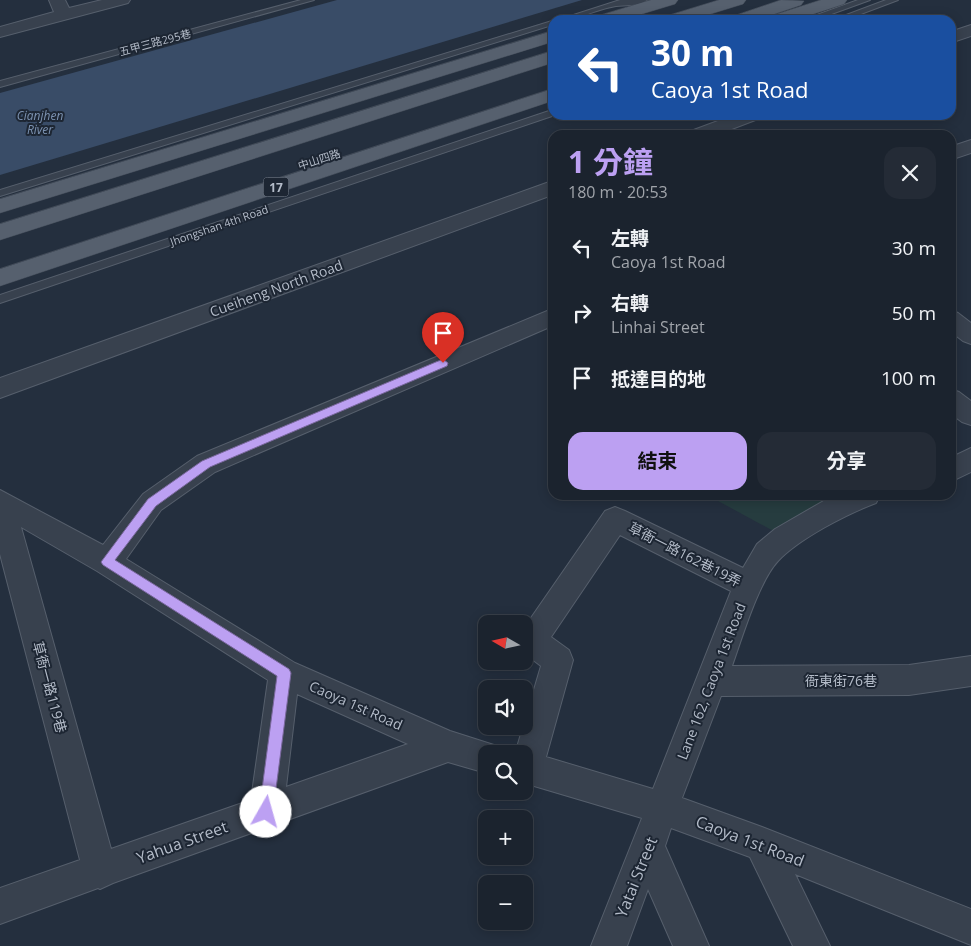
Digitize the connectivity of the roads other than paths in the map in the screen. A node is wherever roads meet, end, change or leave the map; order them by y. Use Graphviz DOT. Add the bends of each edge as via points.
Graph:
graph roads {
  1 [pos="122,0"];
  2 [pos="310,0"];
  3 [pos="628,0"];
  4 [pos="643,0"];
  5 [pos="669,0"];
  6 [pos="737,0"];
  7 [pos="800,0"];
  8 [pos="838,0"];
  9 [pos="866,0"];
  10 [pos="894,0"];
  11 [pos="60,8"];
  12 [pos="606,13"];
  13 [pos="593,15"];
  14 [pos="688,15"];
  15 [pos="755,15"];
  16 [pos="792,15"];
  17 [pos="822,15"];
  18 [pos="851,15"];
  19 [pos="548,24"];
  20 [pos="971,30"];
  21 [pos="0,32"];
  22 [pos="956,36"];
  23 [pos="548,37"];
  24 [pos="548,58"];
  25 [pos="548,83"];
  26 [pos="0,84"];
  27 [pos="548,96"];
  28 [pos="548,108"];
  29 [pos="548,114"];
  30 [pos="740,120"];
  31 [pos="718,130"];
  32 [pos="465,143"];
  33 [pos="971,146"];
  34 [pos="956,152"];
  35 [pos="548,189"];
  36 [pos="0,193"];
  37 [pos="0,206"];
  38 [pos="0,232"];
  39 [pos="0,262"];
  40 [pos="0,278"];
  41 [pos="0,299"];
  42 [pos="548,318"];
  43 [pos="956,324"];
  44 [pos="971,335"];
  45 [pos="0,388"];
  46 [pos="956,404"];
  47 [pos="971,415"];
  48 [pos="971,459"];
  49 [pos="956,468"];
  50 [pos="849,500"];
  51 [pos="0,502"];
  52 [pos="107,562"];
  53 [pos="748,586"];
  54 [pos="971,671"];
  55 [pos="284,673"];
  56 [pos="711,681"];
  57 [pos="532,745"];
  58 [pos="448,746"];
  59 [pos="478,754"];
  60 [pos="533,770"];
  61 [pos="663,808"];
  62 [pos="266,812"];
  63 [pos="762,844"];
  64 [pos="648,848"];
  65 [pos="100,872"];
  66 [pos="0,906"];
  67 [pos="971,927"];
  68 [pos="609,946"];
  69 [pos="690,946"];
  70 [pos="812,946"];
  1 -- 11 [label="street"];
  2 -- 26 [label="lane, 五甲三路295巷"];
  3 -- 12 [label="lane"];
  4 -- 12 [label="lane"];
  5 -- 12 [label="main road"];
  6 -- 14 [label="main road"];
  7 -- 15 [label="main road"];
  8 -- 16 [label="main road"];
  9 -- 17 [label="lane"];
  10 -- 18 [label="lane"];
  11 -- 21 [label="street"];
  12 -- 13 [label="lane"];
  19 -- 36 [label="lane"];
  20 -- 22 [label="street"];
  23 -- 37 [label="main road"];
  24 -- 38 [label="main road, 中山四路"];
  25 -- 39 [label="main road, 中山四路 / 17"];
  27 -- 40 [label="main road, Jhongshan 4th Road / 17"];
  28 -- 32 [label="lane"];
  29 -- 32 [label="lane, Jhongshan 4th Road"];
  30 -- 31 [label="street"];
  32 -- 41 [label="lane, Jhongshan 4th Road"];
  33 -- 34 [label="street"];
  35 -- 45 [label="street, Cueiheng North Road"];
  42 -- 52 [label="street" via="206,464 152,502"];
  43 -- 44 [label="street"];
  46 -- 47 [label="street"];
  48 -- 49 [label="street"];
  50 -- 53 [label="street, Lane 162, Caoya 1st Road" via="785,538 767,553"];
  51 -- 52 [label="street, Caoya 1st Road"];
  51 -- 65 [label="street, 草衙一路119巷"];
  52 -- 55 [label="street, Caoya 1st Road"];
  53 -- 56 [label="street, Lane 162, Caoya 1st Road"];
  53 -- 57 [label="street, 草衙一路162巷19弄" via="615,519 532,641 558,660"];
  54 -- 56 [label="street, 衙東街76巷" via="909,680"];
  55 -- 58 [label="street, Caoya 1st Road"];
  55 -- 62 [label="street"];
  56 -- 61 [label="street, Lane 162, Caoya 1st Road"];
  58 -- 59 [label="street, Caoya 1st Road"];
  58 -- 62 [label="street, Yahua Street"];
  60 -- 61 [label="street, Caoya 1st Road"];
  61 -- 63 [label="street, Caoya 1st Road"];
  61 -- 64 [label="street, Yatai Street"];
  62 -- 65 [label="street, Yahua Street"];
  63 -- 67 [label="street, Caoya 1st Road"];
  63 -- 70 [label="street"];
  64 -- 68 [label="street, Yatai Street"];
  64 -- 69 [label="street"];
  65 -- 66 [label="street, Yahua Street"];
}
